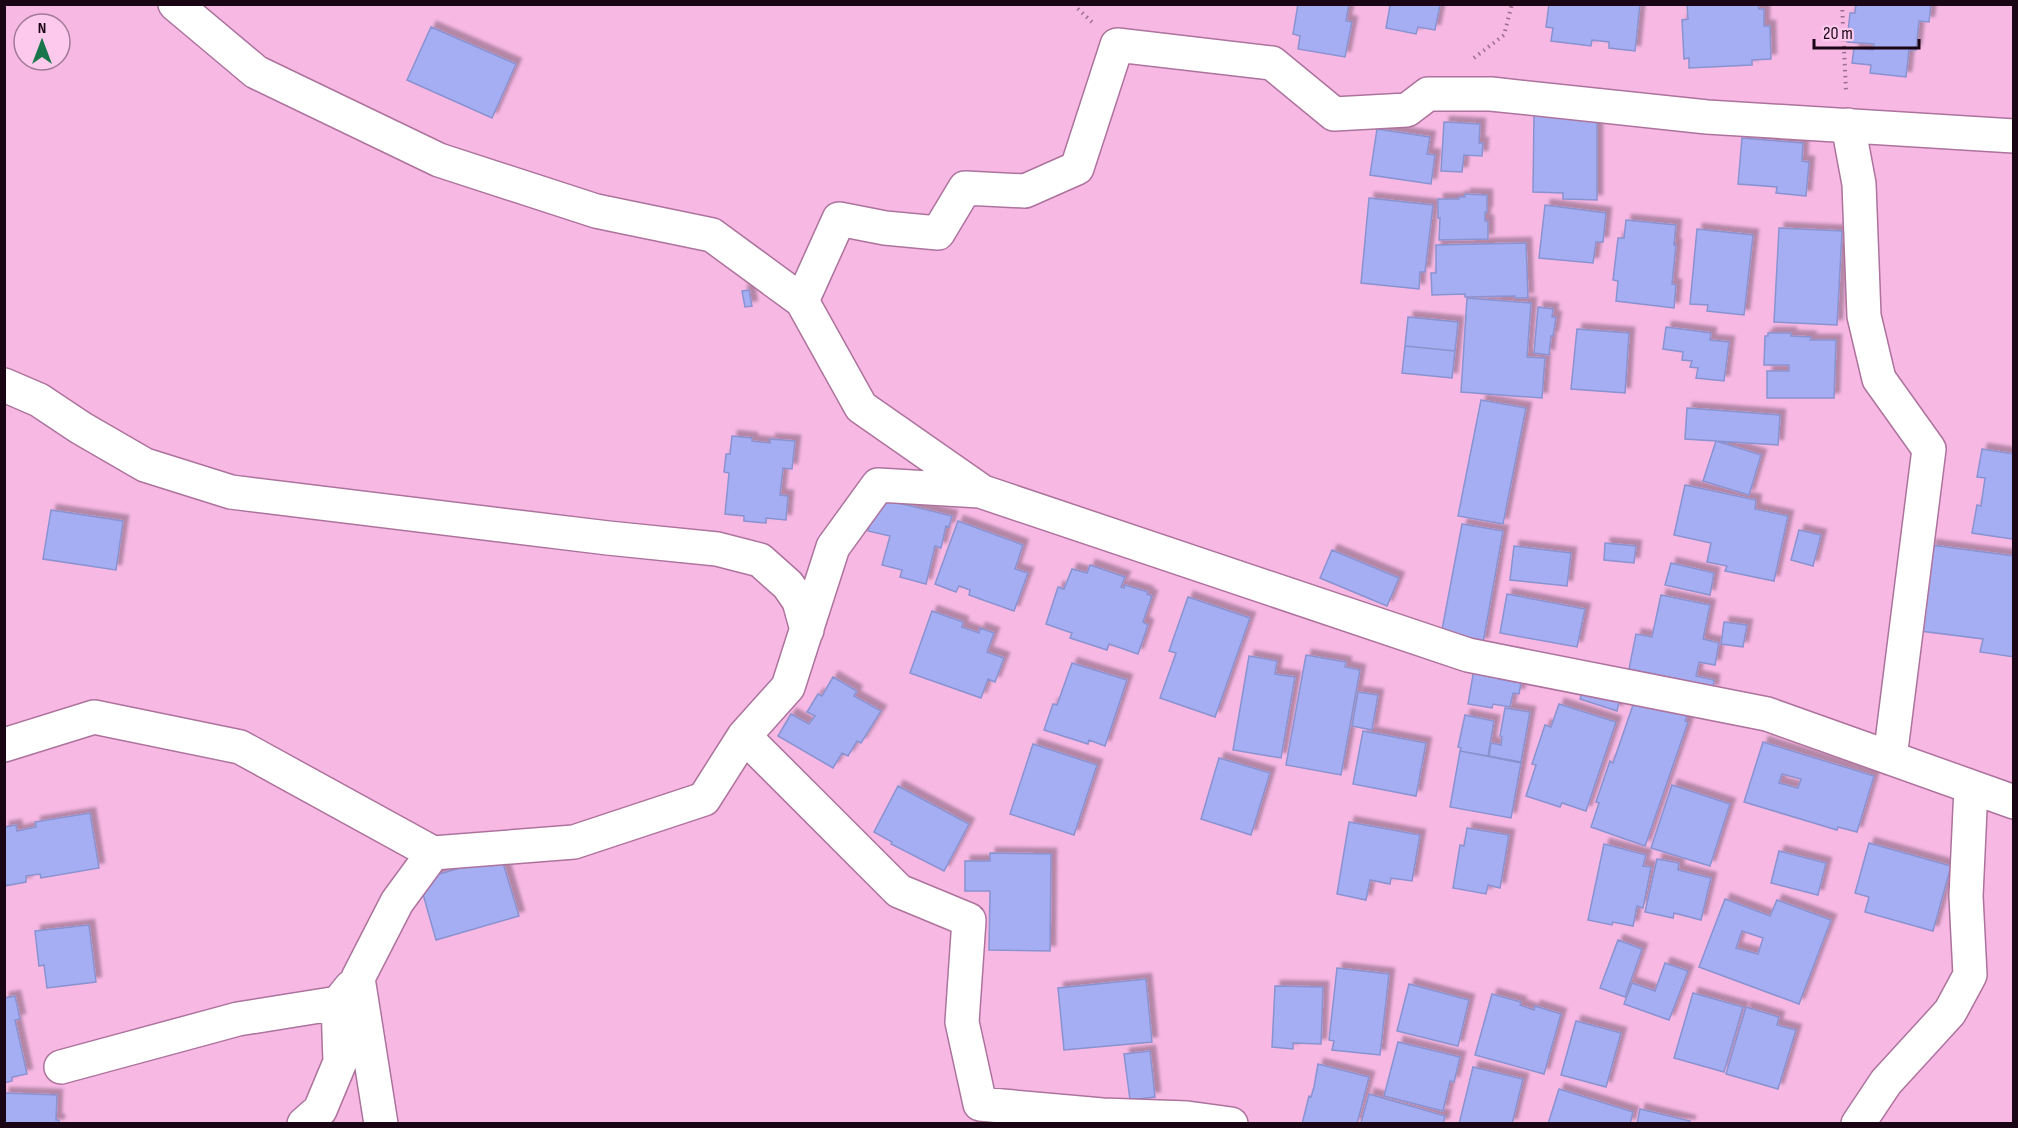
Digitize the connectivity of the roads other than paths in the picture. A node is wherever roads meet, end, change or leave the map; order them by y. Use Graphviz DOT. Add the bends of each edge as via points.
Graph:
graph roads {
  1 [pos="175,4"];
  2 [pos="1848,125"];
  3 [pos="2013,136"];
  4 [pos="802,301"];
  5 [pos="4,385"];
  6 [pos="980,490"];
  7 [pos="807,630"];
  8 [pos="744,736"];
  9 [pos="4,745"];
  10 [pos="1890,758"];
  11 [pos="1971,787"];
  12 [pos="2013,802"];
  13 [pos="434,853"];
  14 [pos="348,991"];
  15 [pos="61,1067"];
  16 [pos="304,1124"];
  17 [pos="381,1124"];
  18 [pos="1231,1124"];
  19 [pos="1858,1124"];
  1 -- 4 [label="street" via="256,72 439,160 596,211 712,235"];
  2 -- 3 [label="street"];
  2 -- 4 [label="street" via="1707,117 1491,94 1428,94 1407,110 1334,114 1272,63 1117,45 1077,168 1025,190 964,188 938,233 839,219"];
  2 -- 10 [label="street" via="1859,184 1864,316 1871,348 1879,379 1929,449"];
  4 -- 6 [label="street" via="861,407"];
  5 -- 7 [label="street" via="39,400 145,465 231,492 717,549 760,560 788,585 799,601"];
  6 -- 7 [label="street" via="878,485 833,547"];
  6 -- 10 [label="street" via="1468,655 1767,714"];
  7 -- 8 [label="street" via="789,687"];
  8 -- 13 [label="street" via="704,799 574,842"];
  8 -- 18 [label="street" via="899,891 969,920 962,1022 980,1104"];
  9 -- 13 [label="street" via="94,717 240,747"];
  10 -- 11 [label="street"];
  11 -- 12 [label="street"];
  11 -- 19 [label="street" via="1966,896 1970,975 1950,1012 1886,1082"];
  13 -- 14 [label="street" via="397,902"];
  14 -- 15 [label="street"];
  14 -- 16 [label="street" via="340,1062 320,1110"];
  14 -- 17 [label="street"];
}
